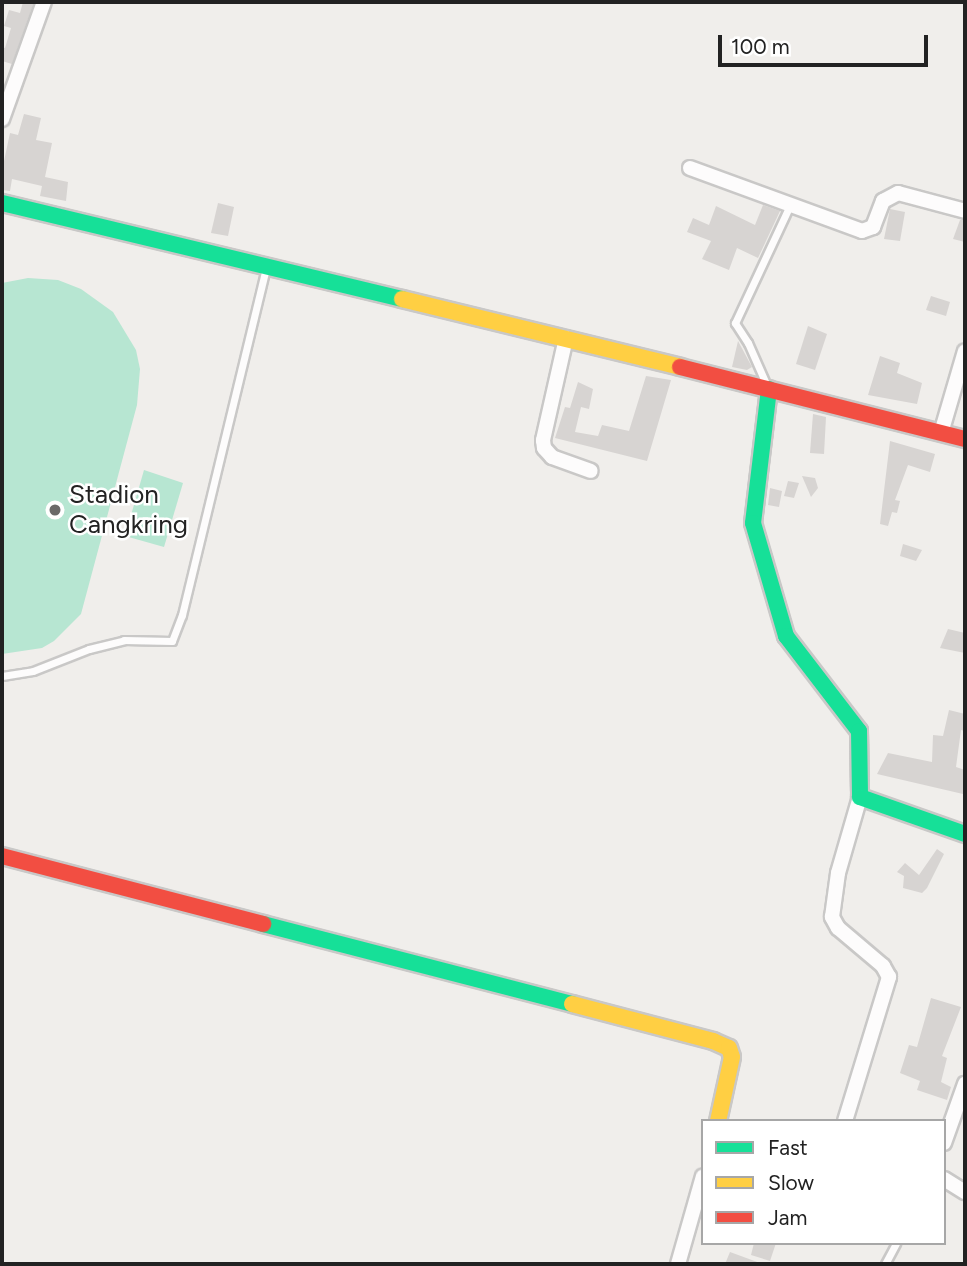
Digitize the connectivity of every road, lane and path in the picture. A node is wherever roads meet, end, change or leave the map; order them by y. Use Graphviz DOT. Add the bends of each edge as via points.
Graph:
graph roads {
  1 [pos="44,2"];
  2 [pos="2,119"];
  3 [pos="690,168"];
  4 [pos="2,203"];
  5 [pos="790,205"];
  6 [pos="965,211"];
  7 [pos="267,266"];
  8 [pos="566,338"];
  9 [pos="965,351"];
  10 [pos="769,388"];
  11 [pos="941,433"];
  12 [pos="965,439"];
  13 [pos="591,471"];
  14 [pos="2,676"];
  15 [pos="860,797"];
  16 [pos="965,834"];
  17 [pos="2,856"];
  18 [pos="965,1084"];
  19 [pos="718,1119"];
  20 [pos="846,1119"];
  21 [pos="946,1137"];
  22 [pos="946,1180"];
  23 [pos="701,1183"];
  24 [pos="965,1192"];
  25 [pos="895,1245"];
  26 [pos="678,1264"];
  27 [pos="886,1264"];
  1 -- 2 [label="street"];
  3 -- 5 [label="street"];
  4 -- 7 [label="street"];
  5 -- 6 [label="street" via="862,231 873,227 883,201 898,193"];
  5 -- 10 [label="lane" via="735,323"];
  7 -- 8 [label="street"];
  7 -- 14 [label="lane" via="172,641 124,640 41,669"];
  8 -- 10 [label="street"];
  8 -- 13 [label="street" via="542,440 552,457"];
  9 -- 11 [label="street"];
  10 -- 11 [label="street"];
  10 -- 15 [label="street" via="753,523 786,636 859,731"];
  11 -- 12 [label="street"];
  15 -- 16 [label="street"];
  15 -- 20 [label="street" via="838,873 832,917 889,977"];
  17 -- 19 [label="street" via="713,1041 729,1048 732,1057"];
  18 -- 21 [label="street"];
  22 -- 24 [label="street"];
  23 -- 26 [label="street"];
  25 -- 27 [label="lane"];
}
